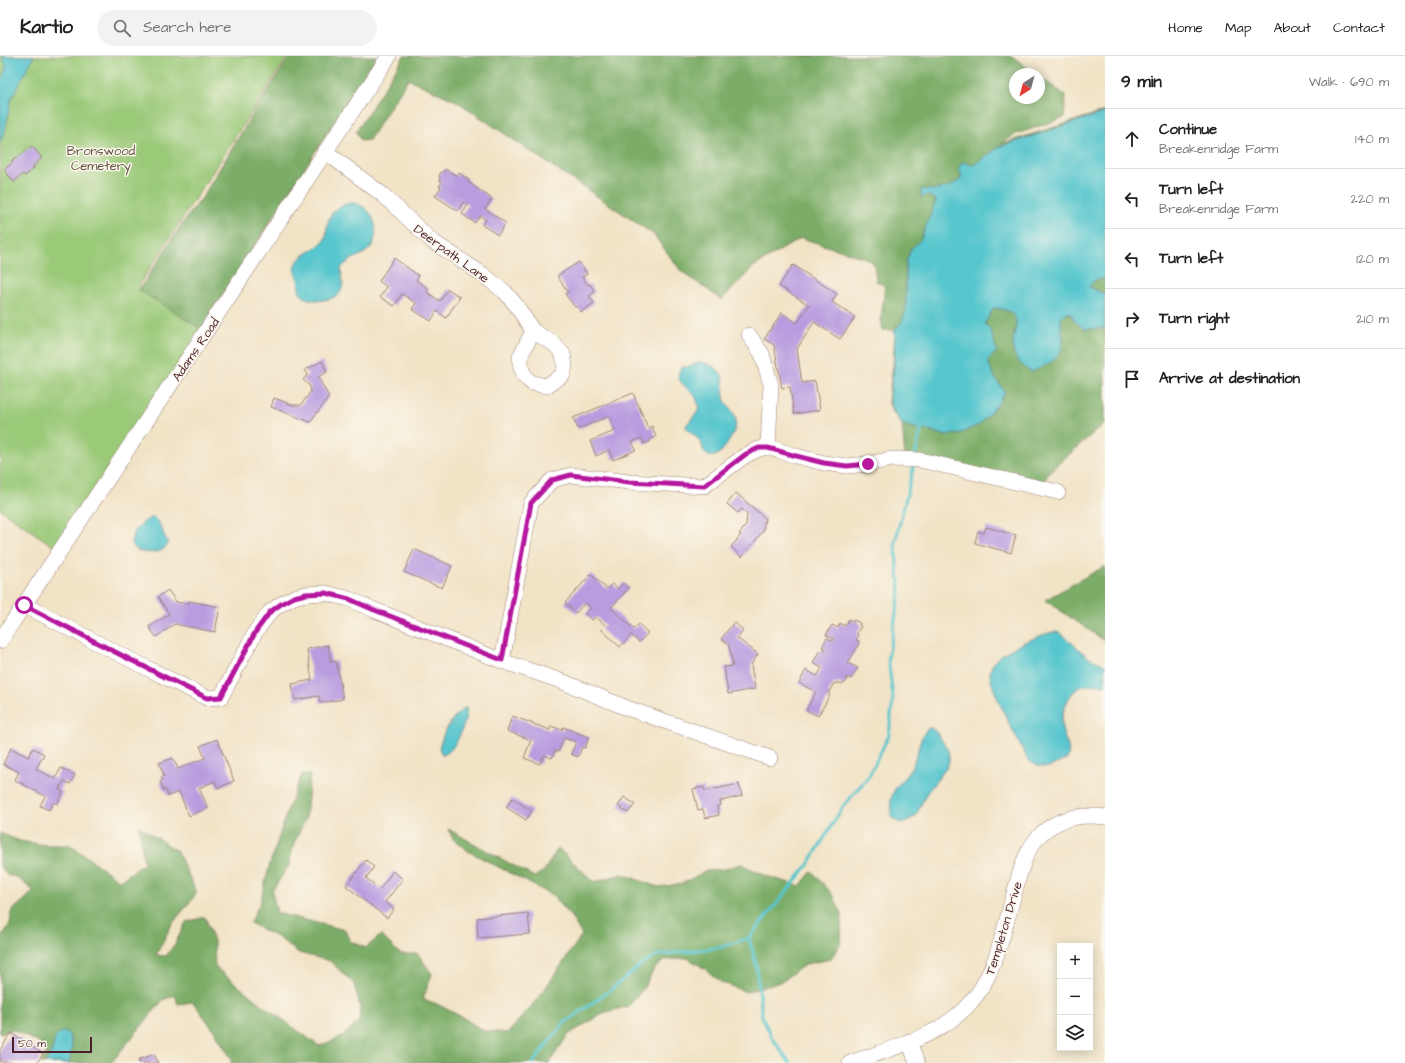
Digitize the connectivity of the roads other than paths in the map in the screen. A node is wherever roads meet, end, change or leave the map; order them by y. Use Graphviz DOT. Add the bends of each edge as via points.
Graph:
graph roads {
  1 [pos="389,56"];
  2 [pos="326,152"];
  3 [pos="533,330"];
  4 [pos="749,335"];
  5 [pos="768,448"];
  6 [pos="1058,492"];
  7 [pos="24,605"];
  8 [pos="0,641"];
  9 [pos="502,660"];
  10 [pos="770,758"];
  11 [pos="1105,817"];
  12 [pos="910,1041"];
  13 [pos="850,1063"];
  14 [pos="917,1063"];
  1 -- 2 [label="street, Adams Road"];
  2 -- 3 [label="street, Deerpath Lane" via="383,195 432,241 505,292"];
  2 -- 7 [label="street, Adams Road"];
  4 -- 5 [label="street" via="762,354 771,385"];
  5 -- 6 [label="street" via="847,466 892,459 915,460"];
  5 -- 9 [label="street" via="759,448 746,454 704,486 629,482 571,475 552,480 531,503"];
  7 -- 8 [label="street, Adams Road"];
  7 -- 9 [label="street" via="207,698 221,697 256,631 270,612 294,597 306,594 326,593 349,599"];
  9 -- 10 [label="street"];
  11 -- 12 [label="street, Templeton Drive" via="1074,817 1051,827 1033,843 1025,857 988,977 971,1002 951,1021"];
  12 -- 13 [label="street, Templeton Drive"];
  12 -- 14 [label="street"];
}
